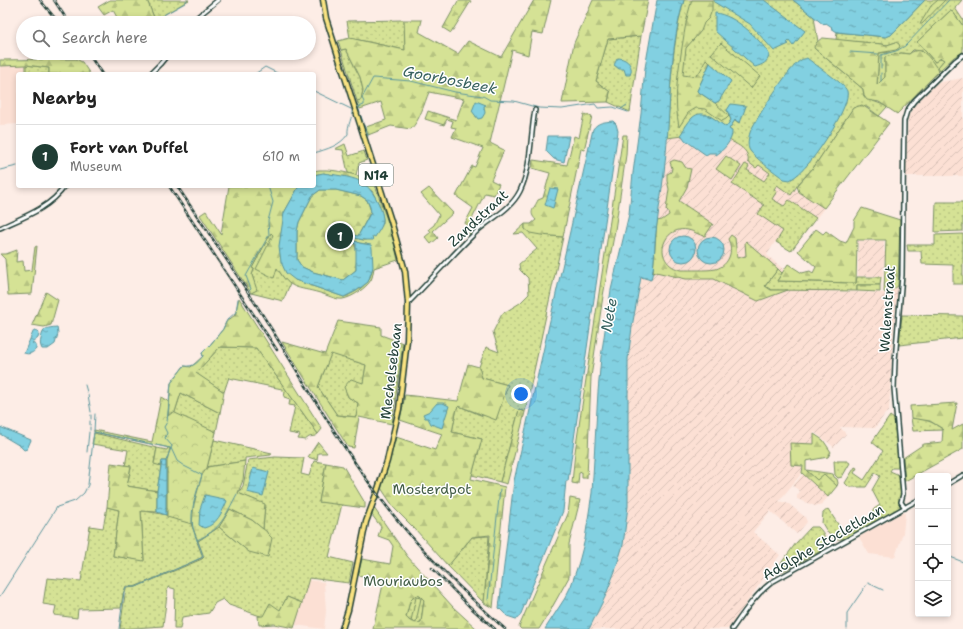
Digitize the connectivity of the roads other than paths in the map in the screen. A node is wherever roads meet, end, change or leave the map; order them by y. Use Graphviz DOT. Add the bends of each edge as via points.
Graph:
graph roads {
  1 [pos="218,0"];
  2 [pos="322,0"];
  3 [pos="199,16"];
  4 [pos="963,55"];
  5 [pos="163,60"];
  6 [pos="152,72"];
  7 [pos="535,110"];
  8 [pos="63,188"];
  9 [pos="0,228"];
  10 [pos="408,303"];
  11 [pos="963,475"];
  12 [pos="951,482"];
  13 [pos="915,502"];
  14 [pos="904,508"];
  15 [pos="342,629"];
  16 [pos="732,629"];
  1 -- 3 [label="street"];
  2 -- 10 [label="main road, Mechelsebaan / N14" via="394,233 404,271"];
  4 -- 14 [label="street, Walemstraat" via="927,88 907,111 904,124 902,275 894,388 903,494 901,502"];
  5 -- 6 [label="street"];
  7 -- 10 [label="street, Zandstraat" via="524,180 515,199 475,233"];
  8 -- 9 [label="street" via="46,206"];
  10 -- 15 [label="main road, Mechelsebaan / N14" via="408,340 399,410 387,461 366,522"];
  11 -- 12 [label="street"];
  13 -- 14 [label="street, Adolphe Stocletlaan"];
  14 -- 16 [label="street, Adolphe Stocletlaan" via="772,582 752,600"];
}
